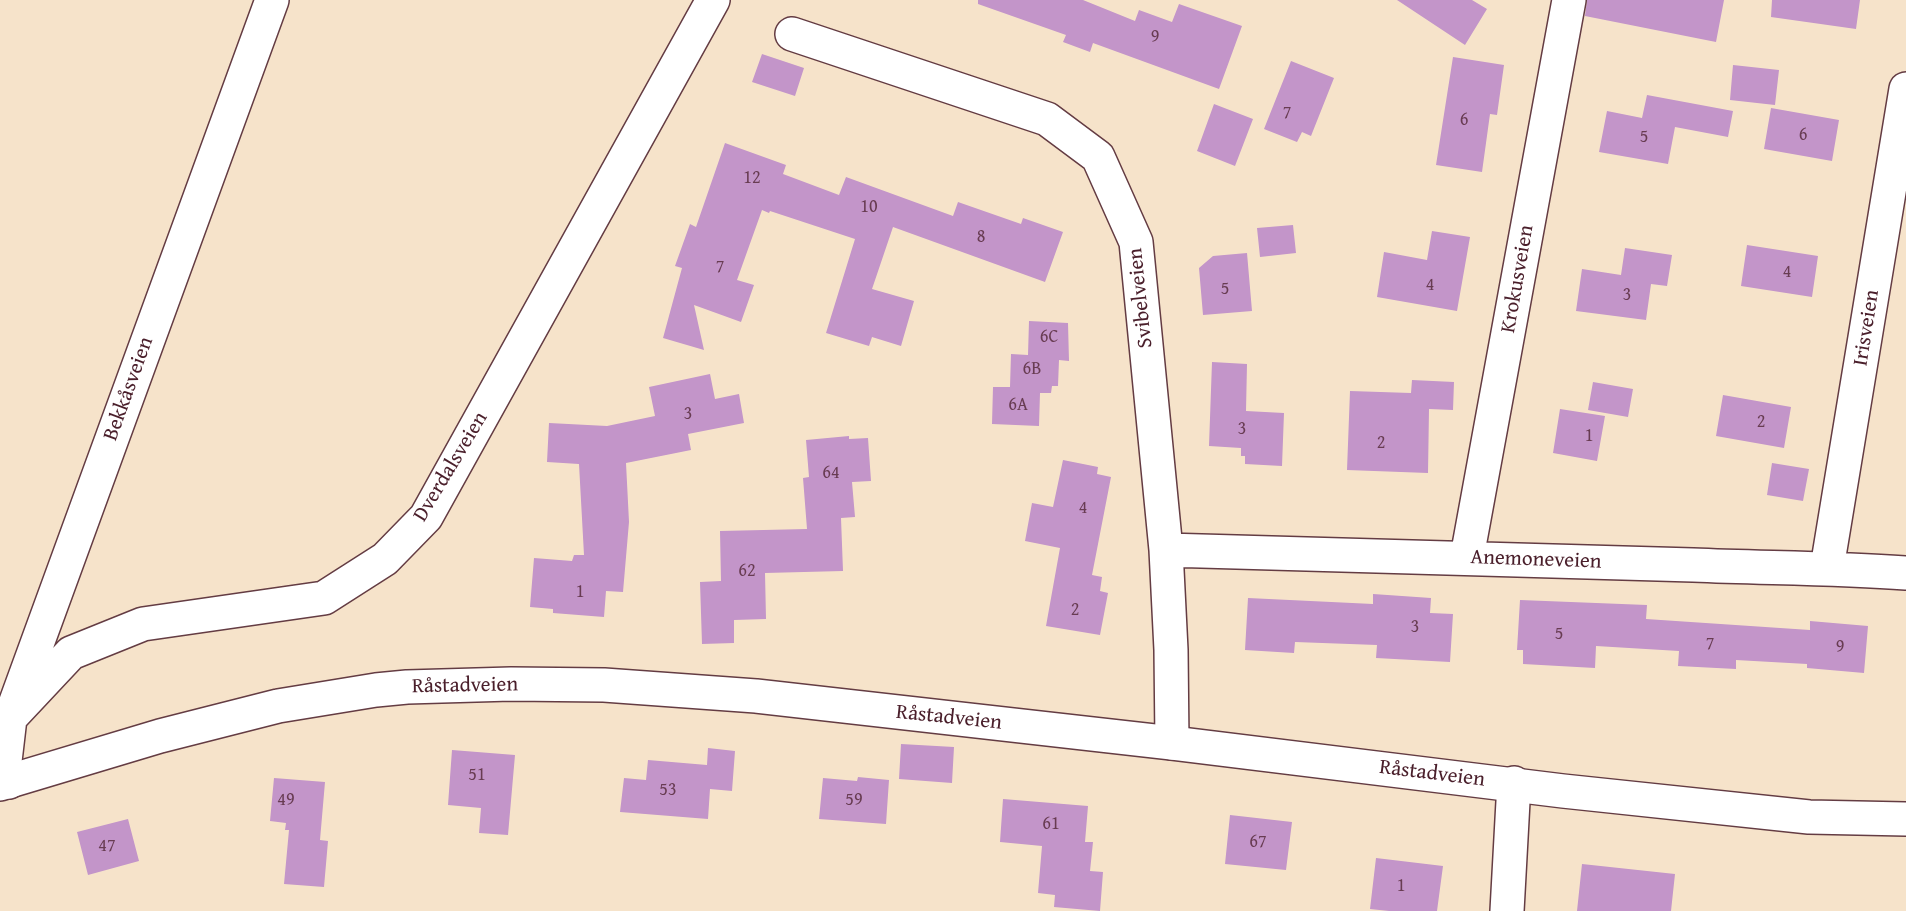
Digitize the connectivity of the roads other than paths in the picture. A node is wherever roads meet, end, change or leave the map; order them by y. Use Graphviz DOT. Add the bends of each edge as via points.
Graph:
graph roads {
  1 [pos="272,0"];
  2 [pos="713,0"];
  3 [pos="1569,0"];
  4 [pos="792,34"];
  5 [pos="1906,89"];
  6 [pos="1166,550"];
  7 [pos="1467,557"];
  8 [pos="1827,568"];
  9 [pos="1906,573"];
  10 [pos="10,718"];
  11 [pos="1172,743"];
  12 [pos="4,783"];
  13 [pos="1514,783"];
  14 [pos="1906,819"];
  15 [pos="1507,911"];
  1 -- 10 [label="street, Bekkåsveien"];
  2 -- 10 [label="street, Dverdalsveien" via="426,517 386,559 324,598 143,624 71,653"];
  3 -- 7 [label="street, Krokusveien"];
  4 -- 6 [label="street, Svibelveien" via="1047,119 1098,157 1136,242"];
  5 -- 8 [label="street, Irisveien"];
  6 -- 7 [label="street, Anemoneveien"];
  6 -- 11 [label="street, Svibelveien"];
  7 -- 8 [label="street, Anemoneveien"];
  8 -- 9 [label="street, Anemoneveien"];
  10 -- 12 [label="street, Bekkåsveien"];
  11 -- 12 [label="street, Råstadveien" via="756,696 616,686 407,687 279,706 160,736"];
  11 -- 13 [label="street, Råstadveien"];
  13 -- 14 [label="street, Råstadveien" via="1809,817"];
  13 -- 15 [label="street"];
}
